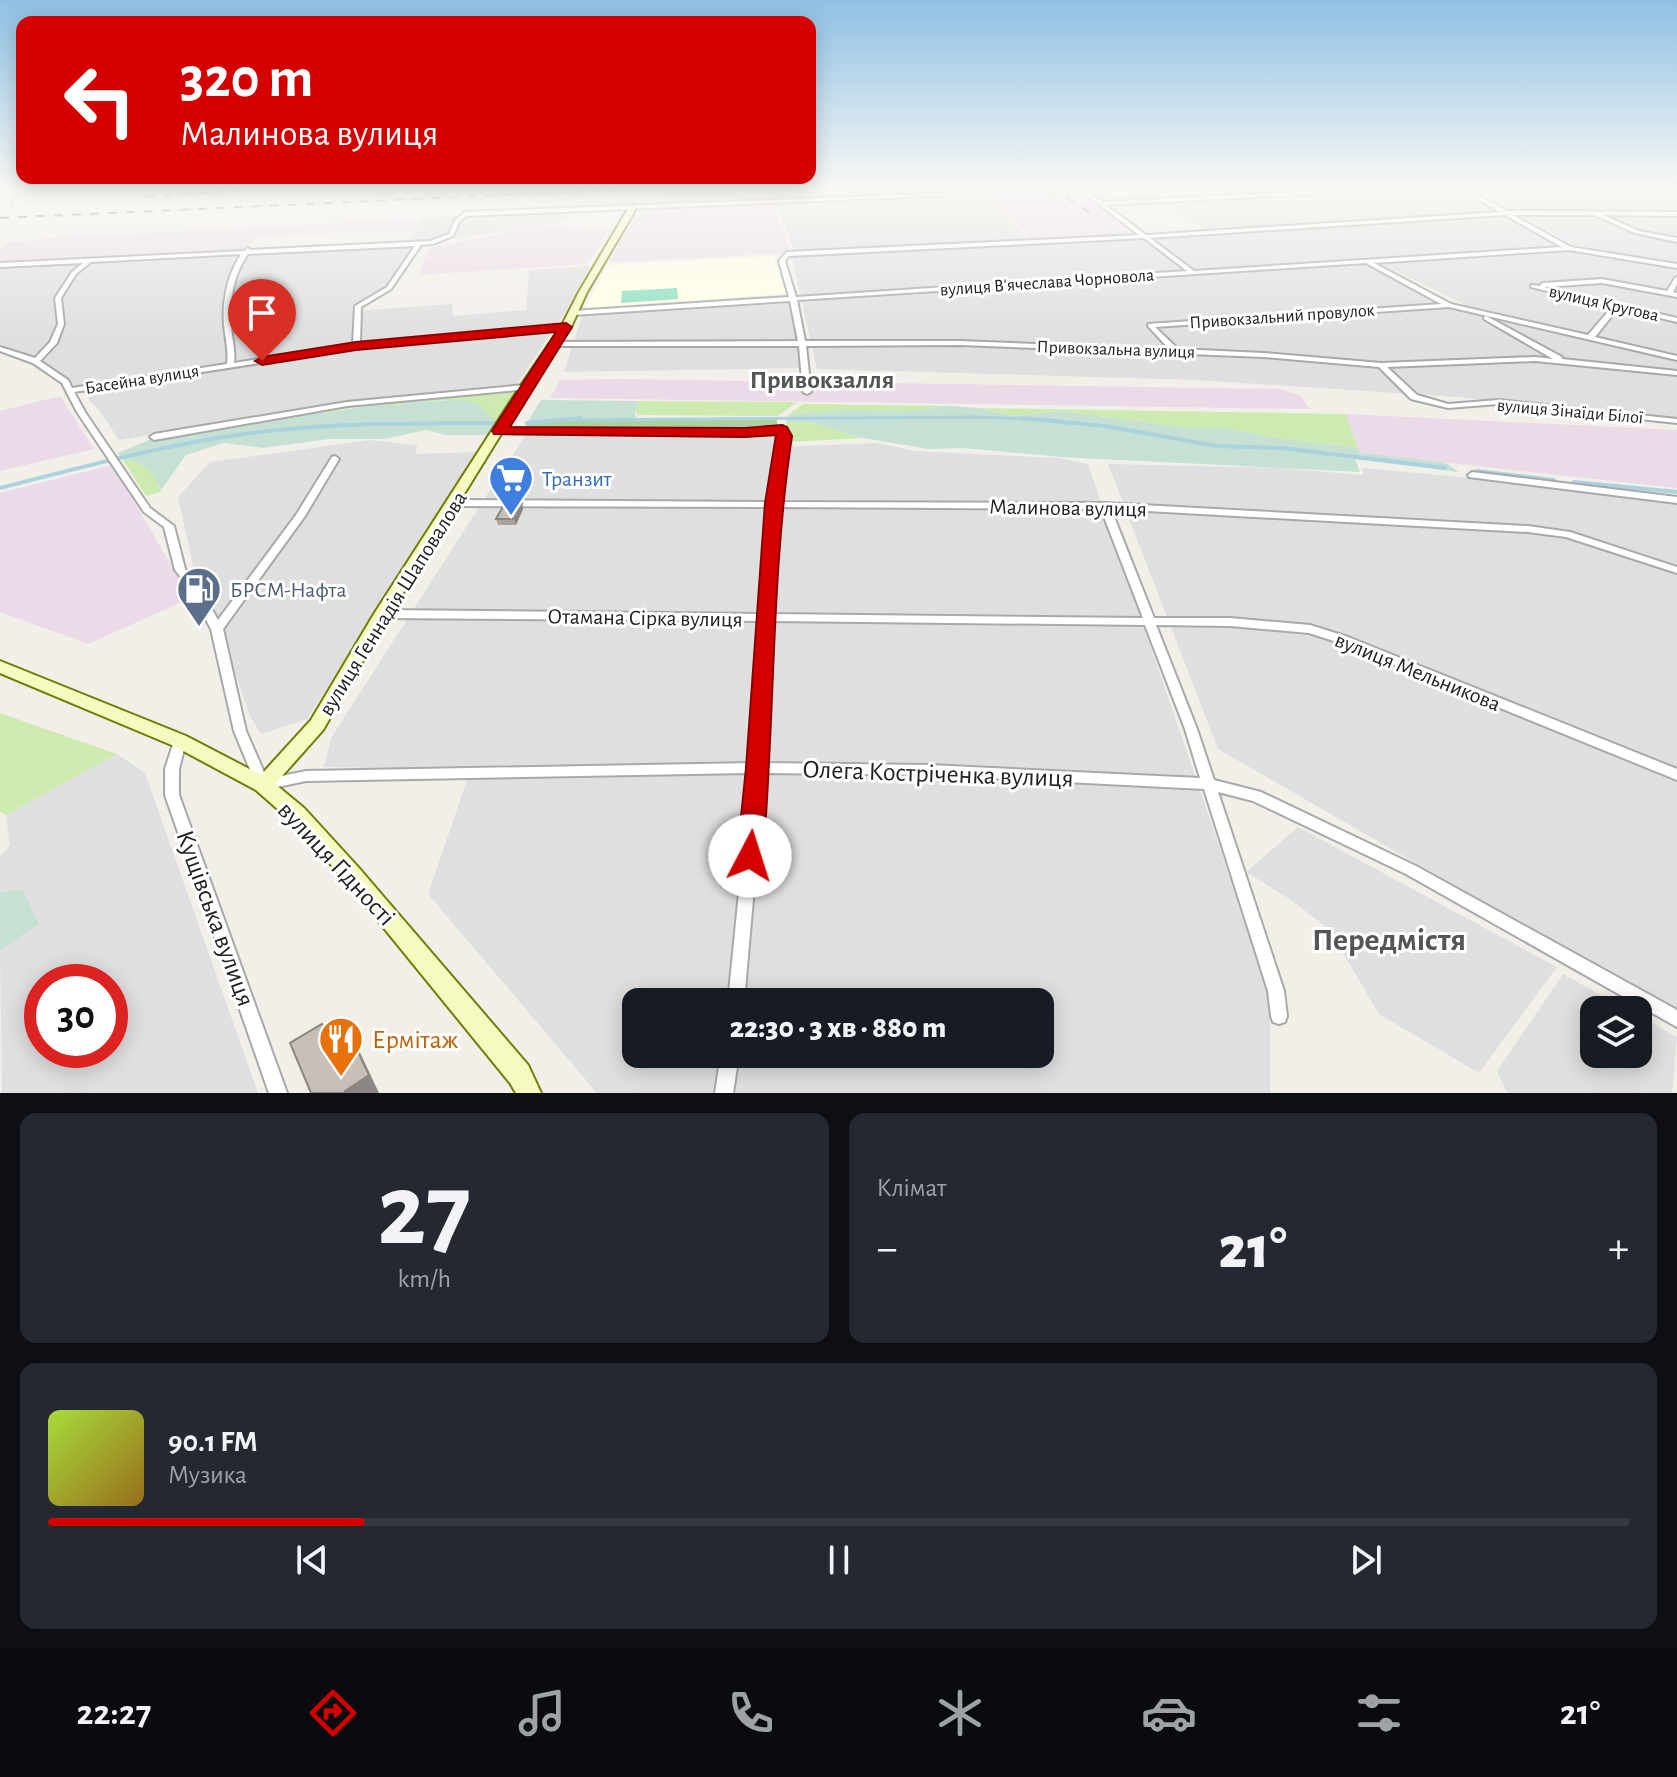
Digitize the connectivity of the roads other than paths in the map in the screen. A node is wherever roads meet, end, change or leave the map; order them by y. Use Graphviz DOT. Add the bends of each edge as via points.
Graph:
graph roads {
  1 [pos="446,238"];
  2 [pos="615,238"];
  3 [pos="1105,238"];
  4 [pos="1148,238"];
  5 [pos="1551,238"];
  6 [pos="419,244"];
  7 [pos="1569,248"];
  8 [pos="248,250"];
  9 [pos="89,261"];
  10 [pos="1367,261"];
  11 [pos="0,265"];
  12 [pos="1677,266"];
  13 [pos="1193,273"];
  14 [pos="1677,279"];
  15 [pos="1673,294"];
  16 [pos="795,298"];
  17 [pos="1449,305"];
  18 [pos="1615,307"];
  19 [pos="1473,312"];
  20 [pos="573,313"];
  21 [pos="1677,320"];
  22 [pos="566,327"];
  23 [pos="1590,338"];
  24 [pos="803,342"];
  25 [pos="554,344"];
  26 [pos="356,346"];
  27 [pos="0,349"];
  28 [pos="1175,351"];
  29 [pos="1677,358"];
  30 [pos="1560,360"];
  31 [pos="36,361"];
  32 [pos="1381,365"];
  33 [pos="230,366"];
  34 [pos="1677,373"];
  35 [pos="525,387"];
  36 [pos="71,390"];
  37 [pos="807,392"];
  38 [pos="1677,421"];
  39 [pos="499,432"];
  40 [pos="154,437"];
  41 [pos="335,459"];
  42 [pos="1472,475"];
  43 [pos="1677,500"];
  44 [pos="453,503"];
  45 [pos="773,503"];
  46 [pos="1105,506"];
  47 [pos="1677,570"];
  48 [pos="382,614"];
  49 [pos="767,619"];
  50 [pos="1147,621"];
  51 [pos="217,629"];
  52 [pos="0,667"];
  53 [pos="180,741"];
  54 [pos="758,768"];
  55 [pos="1677,775"];
  56 [pos="1209,784"];
  57 [pos="263,785"];
  58 [pos="737,988"];
  59 [pos="1279,1016"];
  60 [pos="1677,1019"];
  61 [pos="728,1068"];
  62 [pos="278,1093"];
  63 [pos="529,1093"];
  64 [pos="724,1093"];
  1 -- 6 [label="street"];
  2 -- 20 [label="street, вулиця Геннадія Шаповалова"];
  3 -- 16 [label="street" via="787,254 782,261"];
  4 -- 13 [label="street"];
  5 -- 7 [label="street"];
  6 -- 8 [label="street"];
  6 -- 26 [label="street" via="389,288 358,306"];
  7 -- 10 [label="street, вулиця В'ячеслава Чорновола"];
  7 -- 12 [label="street"];
  8 -- 9 [label="street"];
  8 -- 33 [label="street" via="229,296 227,323 234,347"];
  9 -- 11 [label="street"];
  9 -- 31 [label="street" via="58,298 61,324 53,343"];
  10 -- 13 [label="street, вулиця В'ячеслава Чорновола"];
  10 -- 17 [label="street"];
  13 -- 16 [label="street, вулиця В'ячеслава Чорновола"];
  14 -- 15 [label="street"];
  15 -- 18 [label="street, вулиця Кругова" via="1602,281 1533,286"];
  16 -- 20 [label="street, вулиця В'ячеслава Чорновола"];
  16 -- 24 [label="street"];
  17 -- 19 [label="street"];
  17 -- 28 [label="street, Привокзальний провулок" via="1150,325"];
  18 -- 21 [label="street, вулиця Кругова"];
  18 -- 23 [label="street"];
  19 -- 23 [label="street"];
  19 -- 30 [label="street"];
  20 -- 22 [label="street, вулиця Геннадія Шаповалова"];
  22 -- 25 [label="street, вулиця Геннадія Шаповалова"];
  22 -- 26 [label="street, Басейна вулиця"];
  23 -- 29 [label="street"];
  24 -- 25 [label="street, Привокзальна вулиця"];
  24 -- 28 [label="street, Привокзальна вулиця"];
  24 -- 37 [label="street"];
  25 -- 35 [label="street, вулиця Геннадія Шаповалова"];
  26 -- 33 [label="street, Басейна вулиця"];
  27 -- 31 [label="street"];
  28 -- 32 [label="street, Привокзальна вулиця"];
  30 -- 32 [label="street, Привокзальна вулиця"];
  30 -- 34 [label="street, Привокзальна вулиця"];
  31 -- 36 [label="street"];
  32 -- 38 [label="street, вулиця Зінаїди Білої" via="1414,397 1448,406 1498,402"];
  33 -- 36 [label="street, Басейна вулиця"];
  35 -- 39 [label="street, вулиця Геннадія Шаповалова"];
  35 -- 40 [label="street" via="347,404"];
  36 -- 51 [label="street" via="147,510 169,526 180,570"];
  39 -- 44 [label="street, вулиця Геннадія Шаповалова"];
  39 -- 45 [label="street" via="781,429 785,436"];
  41 -- 51 [label="street"];
  42 -- 43 [label="street"];
  44 -- 45 [label="street, Малинова вулиця"];
  44 -- 48 [label="street, вулиця Геннадія Шаповалова"];
  45 -- 46 [label="street, Малинова вулиця"];
  45 -- 49 [label="street"];
  46 -- 47 [label="street, Малинова вулиця" via="1528,529 1567,534"];
  46 -- 50 [label="street"];
  48 -- 49 [label="street, Отамана Сірка вулиця"];
  48 -- 57 [label="street, вулиця Геннадія Шаповалова" via="317,725"];
  49 -- 50 [label="street, Отамана Сірка вулиця"];
  49 -- 54 [label="street"];
  50 -- 55 [label="street, вулиця Мельникова" via="1310,629"];
  50 -- 56 [label="street"];
  51 -- 57 [label="street" via="240,731"];
  52 -- 53 [label="street, вулиця Гідності"];
  53 -- 57 [label="street, вулиця Гідності"];
  53 -- 62 [label="street, Кущівська вулиця" via="172,795"];
  54 -- 56 [label="street, Олега Костріченка вулиця" via="930,770"];
  54 -- 57 [label="street, Олега Костріченка вулиця" via="306,776"];
  54 -- 58 [label="street"];
  56 -- 59 [label="street" via="1276,991"];
  56 -- 60 [label="street, Олега Костріченка вулиця" via="1271,803 1397,863"];
  57 -- 63 [label="street, вулиця Гідності" via="297,814 399,930 519,1074"];
  61 -- 64 [label="street"];
}
